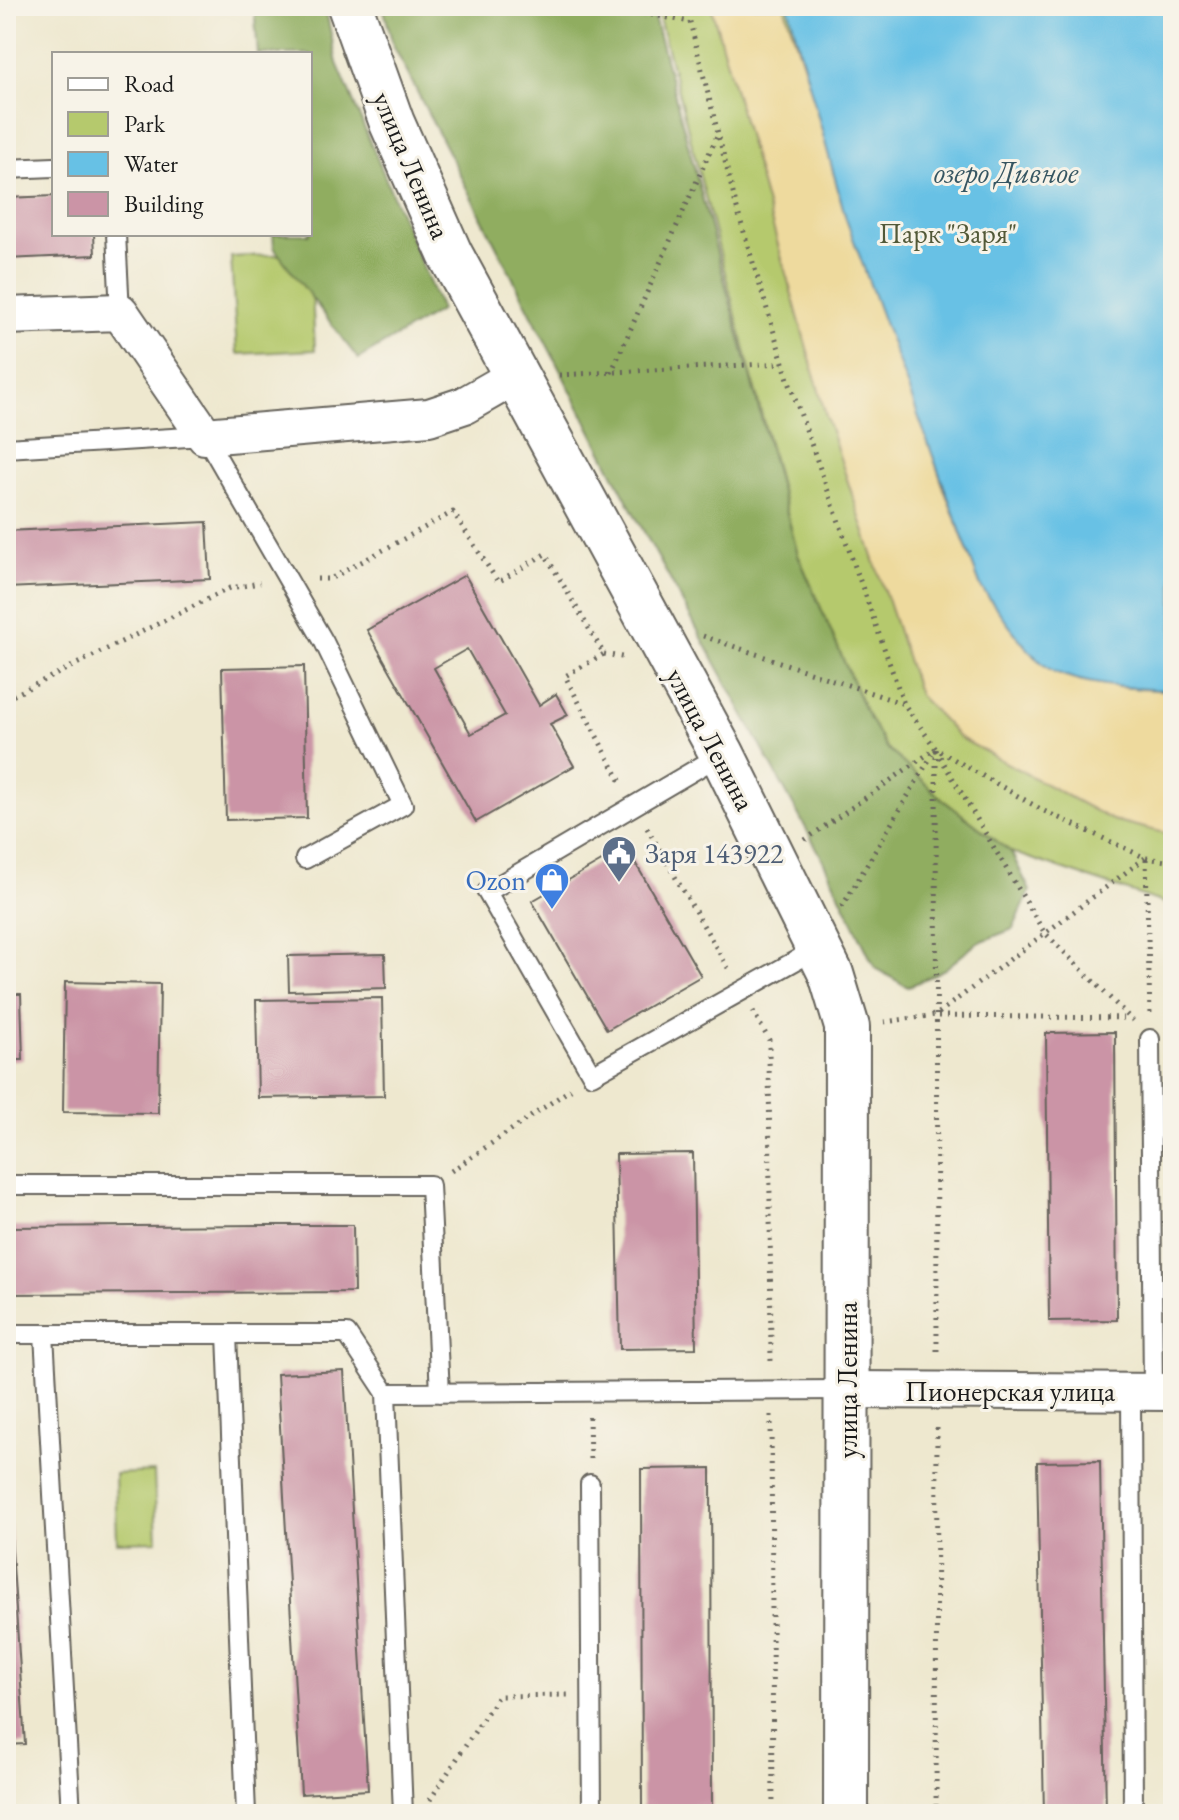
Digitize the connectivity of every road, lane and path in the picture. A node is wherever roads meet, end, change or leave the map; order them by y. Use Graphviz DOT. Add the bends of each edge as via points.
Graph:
graph roads {
  1 [pos="350,6"];
  2 [pos="604,6"];
  3 [pos="686,6"];
  4 [pos="690,22"];
  5 [pos="718,134"];
  6 [pos="52,167"];
  7 [pos="6,169"];
  8 [pos="116,236"];
  9 [pos="120,312"];
  10 [pos="6,316"];
  11 [pos="783,363"];
  12 [pos="611,373"];
  13 [pos="514,377"];
  14 [pos="205,436"];
  15 [pos="6,448"];
  16 [pos="286,579"];
  17 [pos="690,632"];
  18 [pos="604,654"];
  19 [pos="637,660"];
  20 [pos="6,699"];
  21 [pos="904,704"];
  22 [pos="936,749"];
  23 [pos="722,754"];
  24 [pos="634,806"];
  25 [pos="1146,858"];
  26 [pos="305,859"];
  27 [pos="775,861"];
  28 [pos="1173,862"];
  29 [pos="1044,932"];
  30 [pos="818,948"];
  31 [pos="741,991"];
  32 [pos="936,1015"];
  33 [pos="1130,1018"];
  34 [pos="1150,1020"];
  35 [pos="1161,1020"];
  36 [pos="847,1027"];
  37 [pos="1150,1039"];
  38 [pos="592,1075"];
  39 [pos="6,1185"];
  40 [pos="430,1185"];
  41 [pos="6,1334"];
  42 [pos="44,1334"];
  43 [pos="227,1334"];
  44 [pos="771,1390"];
  45 [pos="847,1390"];
  46 [pos="937,1390"];
  47 [pos="589,1391"];
  48 [pos="1152,1391"];
  49 [pos="386,1393"];
  50 [pos="440,1393"];
  51 [pos="590,1484"];
  52 [pos="591,1694"];
  53 [pos="429,1801"];
  54 [pos="71,1814"];
  55 [pos="246,1814"];
  56 [pos="403,1814"];
  57 [pos="592,1814"];
  58 [pos="773,1814"];
  59 [pos="846,1814"];
  60 [pos="936,1814"];
  61 [pos="1133,1814"];
  1 -- 13 [label="street, улица Ленина" via="392,123 450,254"];
  2 -- 4 [label="path"];
  3 -- 4 [label="path"];
  4 -- 5 [label="path"];
  5 -- 11 [label="path"];
  5 -- 12 [label="path"];
  6 -- 7 [label="lane"];
  8 -- 9 [label="lane"];
  9 -- 10 [label="street"];
  9 -- 14 [label="street"];
  11 -- 12 [label="path"];
  11 -- 21 [label="path"];
  12 -- 13 [label="path"];
  13 -- 14 [label="street" via="465,405 429,417"];
  13 -- 23 [label="street, улица Ленина"];
  14 -- 15 [label="lane"];
  14 -- 16 [label="lane"];
  16 -- 18 [label="path" via="330,579 453,512 498,582 545,554"];
  16 -- 20 [label="path" via="230,588"];
  16 -- 26 [label="lane" via="324,642 403,805"];
  17 -- 21 [label="path"];
  18 -- 19 [label="path"];
  18 -- 24 [label="path" via="565,676"];
  21 -- 22 [label="path"];
  22 -- 25 [label="path" via="1044,811"];
  22 -- 27 [label="path"];
  22 -- 29 [label="path"];
  22 -- 30 [label="path"];
  22 -- 32 [label="path"];
  23 -- 24 [label="lane"];
  23 -- 27 [label="street, улица Ленина"];
  24 -- 31 [label="path"];
  24 -- 38 [label="lane" via="487,892"];
  25 -- 28 [label="path"];
  25 -- 29 [label="path"];
  25 -- 34 [label="path"];
  27 -- 30 [label="street, улица Ленина"];
  29 -- 32 [label="path"];
  29 -- 33 [label="path"];
  30 -- 31 [label="lane"];
  30 -- 36 [label="street, улица Ленина"];
  31 -- 38 [label="lane"];
  31 -- 44 [label="path" via="769,1040"];
  32 -- 33 [label="path"];
  32 -- 36 [label="path"];
  32 -- 46 [label="path"];
  33 -- 34 [label="path"];
  33 -- 37 [label="path"];
  34 -- 35 [label="path"];
  34 -- 37 [label="path"];
  36 -- 45 [label="street, улица Ленина"];
  37 -- 48 [label="lane"];
  38 -- 40 [label="path"];
  39 -- 40 [label="lane"];
  40 -- 50 [label="lane"];
  41 -- 42 [label="lane"];
  42 -- 43 [label="lane"];
  42 -- 54 [label="lane"];
  43 -- 49 [label="lane" via="347,1334"];
  43 -- 55 [label="lane"];
  44 -- 45 [label="lane"];
  44 -- 47 [label="lane"];
  44 -- 58 [label="path"];
  45 -- 46 [label="street, Пионерская улица"];
  45 -- 59 [label="street, улица Ленина"];
  46 -- 48 [label="street, Пионерская улица"];
  46 -- 60 [label="path"];
  47 -- 50 [label="lane"];
  47 -- 51 [label="path"];
  48 -- 61 [label="lane"];
  49 -- 50 [label="lane"];
  49 -- 56 [label="lane"];
  51 -- 52 [label="lane"];
  52 -- 53 [label="path" via="498,1696"];
  52 -- 57 [label="lane"];
}
